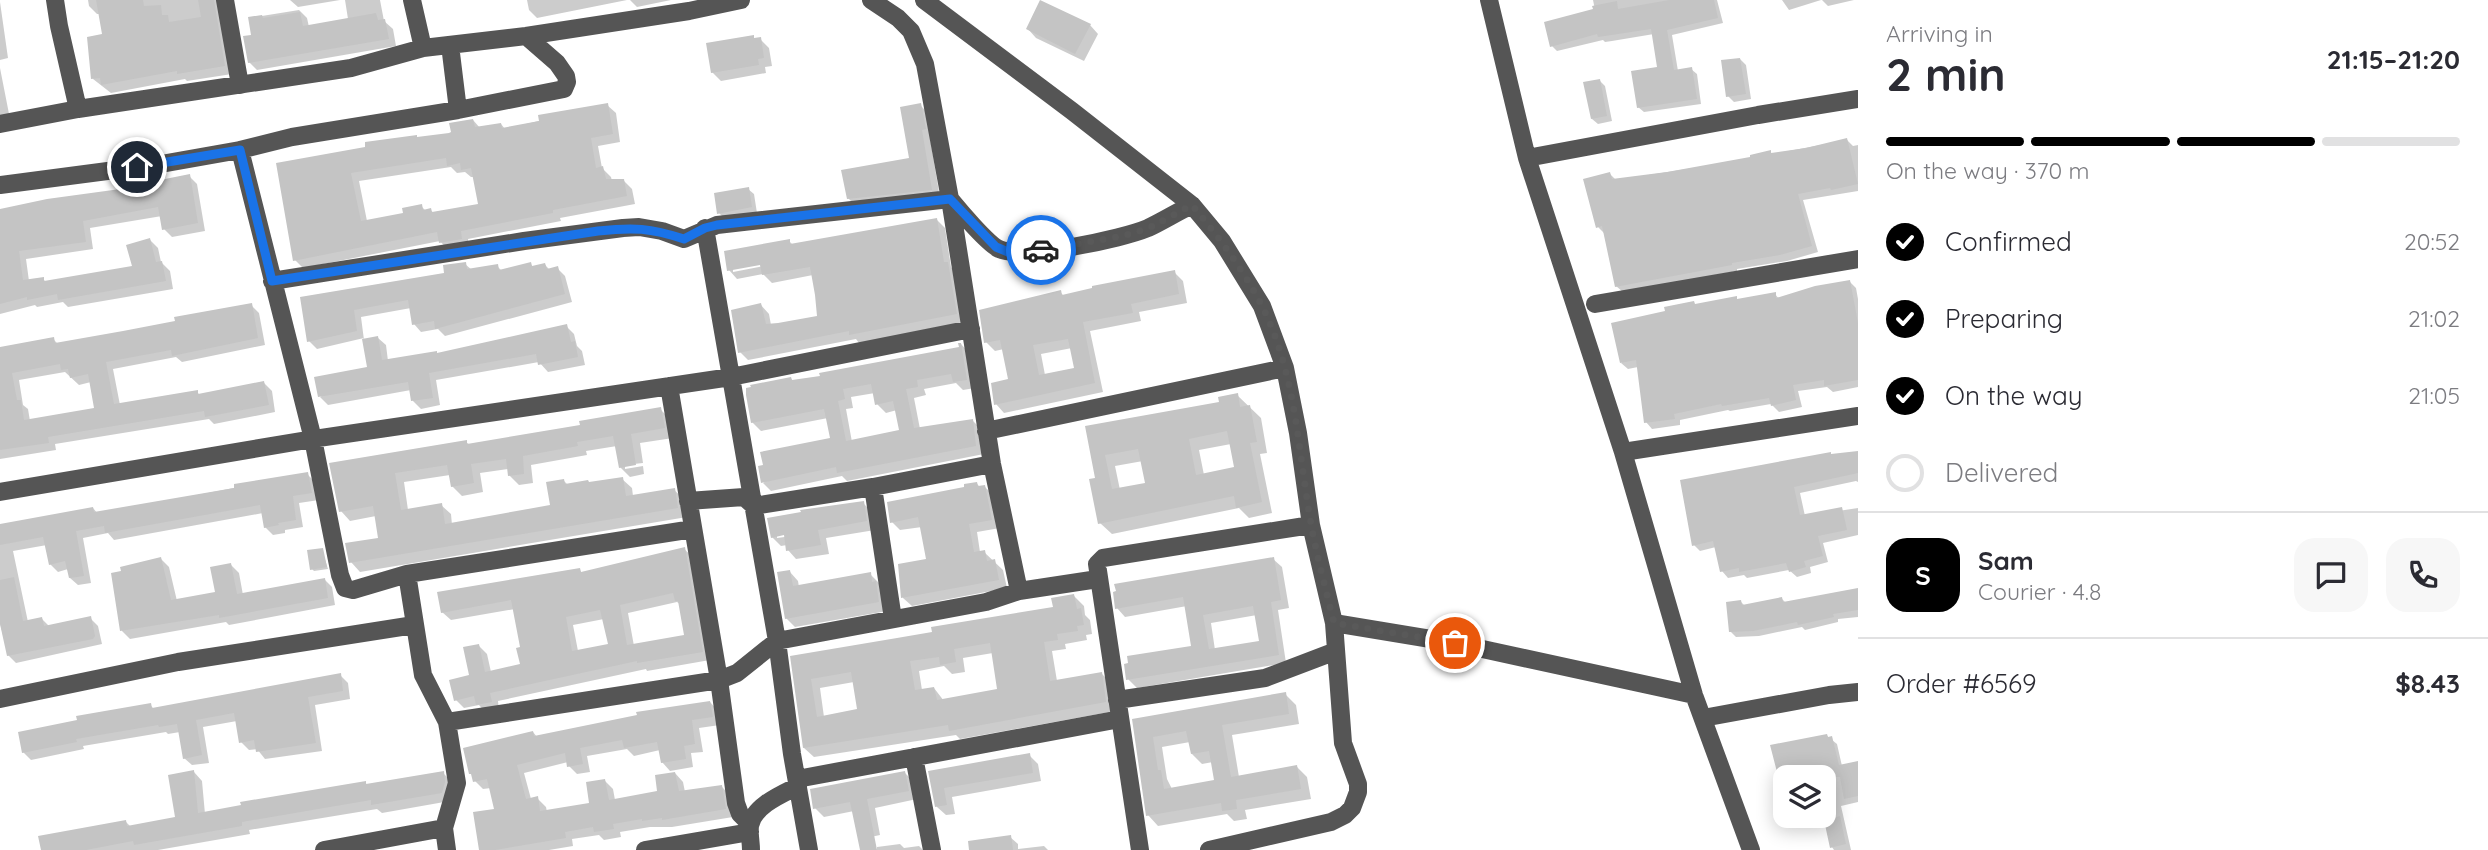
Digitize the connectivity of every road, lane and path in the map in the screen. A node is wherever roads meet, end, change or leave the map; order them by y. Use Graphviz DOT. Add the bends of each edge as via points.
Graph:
graph roads {
  1 [pos="55,0"];
  2 [pos="225,0"];
  3 [pos="412,0"];
  4 [pos="741,0"];
  5 [pos="872,0"];
  6 [pos="924,0"];
  7 [pos="1489,0"];
  8 [pos="526,36"];
  9 [pos="450,45"];
  10 [pos="423,48"];
  11 [pos="240,85"];
  12 [pos="1858,99"];
  13 [pos="78,109"];
  14 [pos="458,110"];
  15 [pos="0,124"];
  16 [pos="240,150"];
  17 [pos="1527,158"];
  18 [pos="0,185"];
  19 [pos="950,199"];
  20 [pos="1192,205"];
  21 [pos="705,228"];
  22 [pos="1858,259"];
  23 [pos="272,281"];
  24 [pos="1595,304"];
  25 [pos="971,330"];
  26 [pos="1285,368"];
  27 [pos="731,377"];
  28 [pos="668,386"];
  29 [pos="1858,416"];
  30 [pos="986,431"];
  31 [pos="313,439"];
  32 [pos="1623,452"];
  33 [pos="992,464"];
  34 [pos="873,487"];
  35 [pos="0,492"];
  36 [pos="688,501"];
  37 [pos="754,506"];
  38 [pos="1311,525"];
  39 [pos="693,529"];
  40 [pos="407,574"];
  41 [pos="1098,579"];
  42 [pos="1019,592"];
  43 [pos="893,619"];
  44 [pos="1334,623"];
  45 [pos="414,625"];
  46 [pos="777,641"];
  47 [pos="1336,651"];
  48 [pos="719,680"];
  49 [pos="1858,692"];
  50 [pos="1694,695"];
  51 [pos="0,699"];
  52 [pos="1117,700"];
  53 [pos="1703,718"];
  54 [pos="1120,719"];
  55 [pos="447,722"];
  56 [pos="914,757"];
  57 [pos="798,783"];
  58 [pos="444,828"];
  59 [pos="750,835"];
  60 [pos="324,850"];
  61 [pos="447,850"];
  62 [pos="645,850"];
  63 [pos="809,850"];
  64 [pos="932,850"];
  65 [pos="1140,850"];
  66 [pos="1209,850"];
  67 [pos="1751,850"];
  1 -- 13 [label="street"];
  2 -- 11 [label="street"];
  3 -- 10 [label="street"];
  4 -- 8 [label="street"];
  5 -- 19 [label="street" via="898,18 919,46"];
  6 -- 20 [label="street"];
  7 -- 17 [label="street"];
  8 -- 9 [label="street"];
  8 -- 14 [label="street" via="563,70 564,89"];
  9 -- 10 [label="street"];
  9 -- 14 [label="street"];
  10 -- 11 [label="street" via="351,68"];
  11 -- 13 [label="street"];
  12 -- 17 [label="street"];
  13 -- 15 [label="street"];
  14 -- 16 [label="street"];
  16 -- 18 [label="street"];
  16 -- 23 [label="street"];
  17 -- 32 [label="street"];
  19 -- 20 [label="street" via="996,247 1017,253 1123,236"];
  19 -- 21 [label="street"];
  19 -- 25 [label="street"];
  20 -- 26 [label="street" via="1222,241 1262,306"];
  21 -- 23 [label="street" via="684,239 639,227 610,230"];
  21 -- 27 [label="street"];
  22 -- 24 [label="street"];
  23 -- 31 [label="street"];
  25 -- 27 [label="street"];
  25 -- 30 [label="street"];
  26 -- 30 [label="street"];
  26 -- 38 [label="street"];
  27 -- 28 [label="street"];
  27 -- 37 [label="street"];
  28 -- 31 [label="street"];
  28 -- 36 [label="street"];
  29 -- 32 [label="street"];
  30 -- 33 [label="street"];
  31 -- 35 [label="street"];
  31 -- 40 [label="street" via="345,588 353,590"];
  32 -- 50 [label="street"];
  33 -- 34 [label="street"];
  33 -- 42 [label="street"];
  34 -- 37 [label="street"];
  34 -- 43 [label="street"];
  36 -- 37 [label="street" via="744,497"];
  36 -- 39 [label="street"];
  37 -- 46 [label="street"];
  38 -- 41 [label="street" via="1103,558 1097,564"];
  38 -- 44 [label="street"];
  39 -- 40 [label="street"];
  39 -- 48 [label="street"];
  40 -- 45 [label="street"];
  41 -- 42 [label="street"];
  41 -- 52 [label="street"];
  42 -- 43 [label="street"];
  43 -- 46 [label="street"];
  44 -- 47 [label="street"];
  44 -- 50 [label="street" via="1455,643"];
  45 -- 51 [label="street" via="178,662"];
  45 -- 55 [label="street" via="423,675"];
  46 -- 48 [label="street" via="737,673"];
  46 -- 57 [label="street"];
  47 -- 52 [label="street" via="1255,680"];
  47 -- 66 [label="street" via="1343,743 1358,784 1352,808 1331,822"];
  48 -- 55 [label="street"];
  48 -- 59 [label="street" via="736,803"];
  49 -- 53 [label="street"];
  50 -- 53 [label="street"];
  52 -- 54 [label="street"];
  53 -- 67 [label="street"];
  54 -- 56 [label="street"];
  54 -- 65 [label="street"];
  55 -- 58 [label="street" via="457,783"];
  56 -- 57 [label="street"];
  56 -- 64 [label="street"];
  57 -- 59 [label="street" via="764,806"];
  57 -- 63 [label="street"];
  58 -- 60 [label="street"];
  58 -- 61 [label="street"];
  59 -- 62 [label="street"];
}
